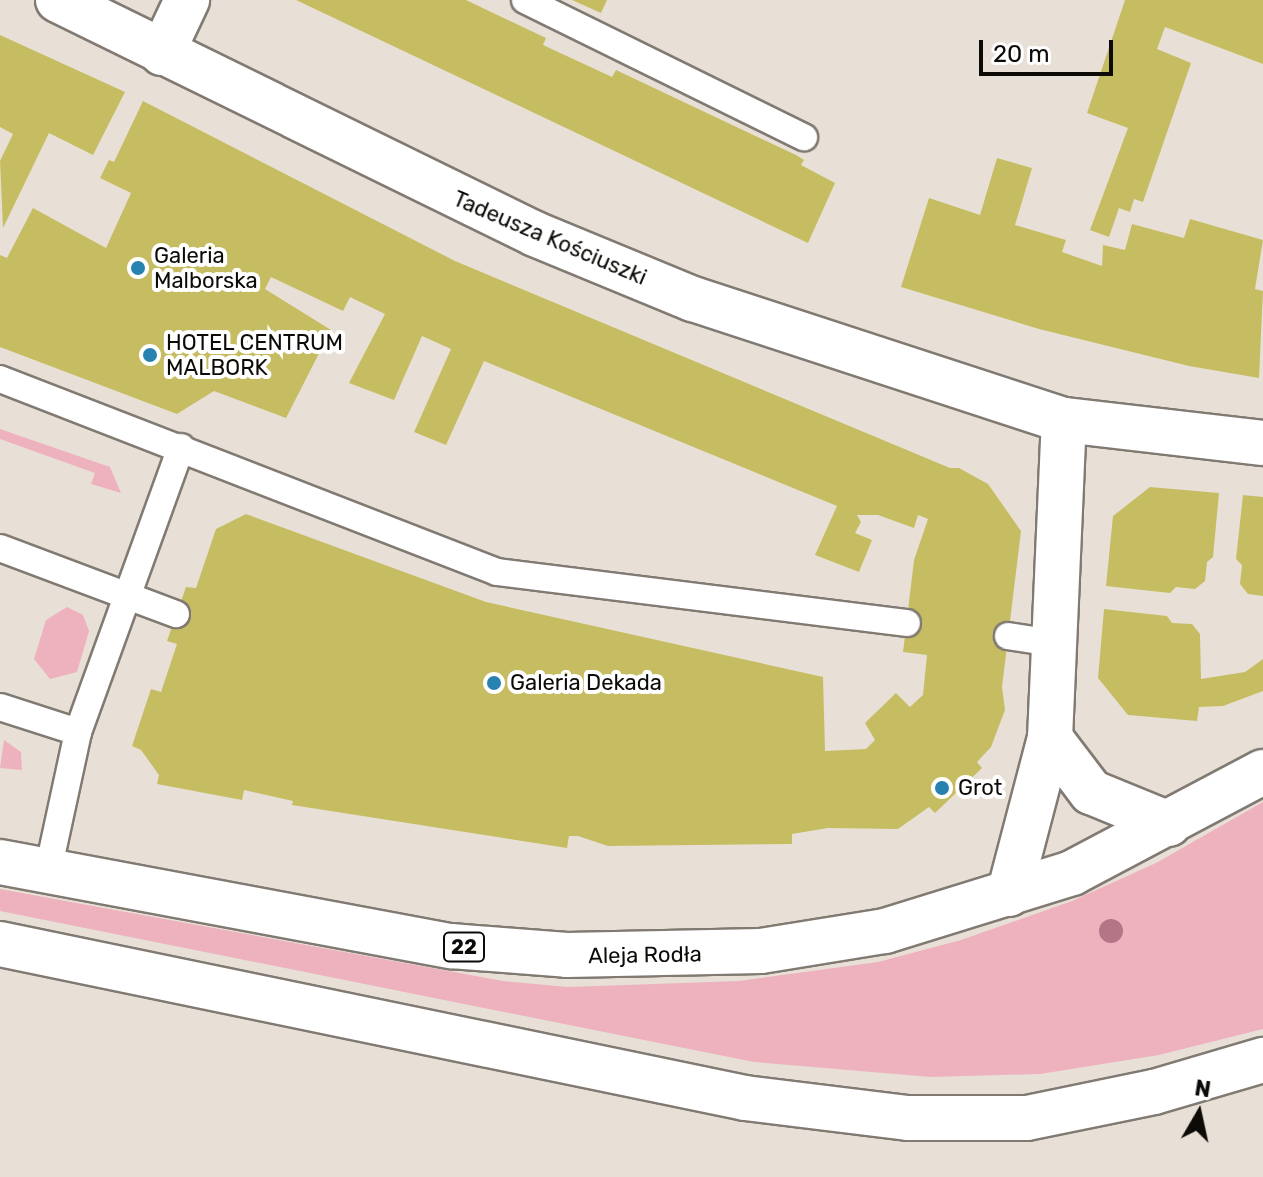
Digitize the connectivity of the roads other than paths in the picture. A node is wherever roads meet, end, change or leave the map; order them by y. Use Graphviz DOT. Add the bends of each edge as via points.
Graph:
graph roads {
  1 [pos="58,0"];
  2 [pos="187,0"];
  3 [pos="528,1"];
  4 [pos="162,53"];
  5 [pos="804,137"];
  6 [pos="0,379"];
  7 [pos="1064,420"];
  8 [pos="1263,443"];
  9 [pos="181,447"];
  10 [pos="0,548"];
  11 [pos="125,596"];
  12 [pos="176,614"];
  13 [pos="907,623"];
  14 [pos="1008,636"];
  15 [pos="1054,643"];
  16 [pos="0,707"];
  17 [pos="78,732"];
  18 [pos="1050,738"];
  19 [pos="1263,772"];
  20 [pos="1169,824"];
  21 [pos="0,862"];
  22 [pos="48,871"];
  23 [pos="1009,894"];
  24 [pos="0,944"];
  25 [pos="1263,1060"];
  1 -- 4 [label="main road, Tadeusza Kościuszki"];
  2 -- 4 [label="main road"];
  3 -- 5 [label="lane"];
  4 -- 7 [label="main road, Tadeusza Kościuszki" via="453,196 600,261 827,346"];
  6 -- 9 [label="lane"];
  7 -- 8 [label="main road, Tadeusza Kościuszki"];
  7 -- 15 [label="main road"];
  9 -- 11 [label="lane"];
  9 -- 13 [label="lane" via="497,572"];
  10 -- 11 [label="lane"];
  11 -- 12 [label="lane"];
  11 -- 17 [label="lane"];
  14 -- 15 [label="lane"];
  15 -- 18 [label="main road"];
  16 -- 17 [label="lane"];
  17 -- 22 [label="lane"];
  18 -- 20 [label="main road" via="1091,792"];
  18 -- 23 [label="main road"];
  19 -- 20 [label="main road, Aleja Rodła / 22"];
  20 -- 23 [label="main road, Aleja Rodła / 22" via="1072,873"];
  21 -- 22 [label="main road, Aleja Rodła / 22"];
  22 -- 23 [label="main road, Aleja Rodła / 22" via="451,946 567,955 761,951 885,931"];
  24 -- 25 [label="main road" via="745,1098 908,1118 1027,1118 1154,1092"];
}
